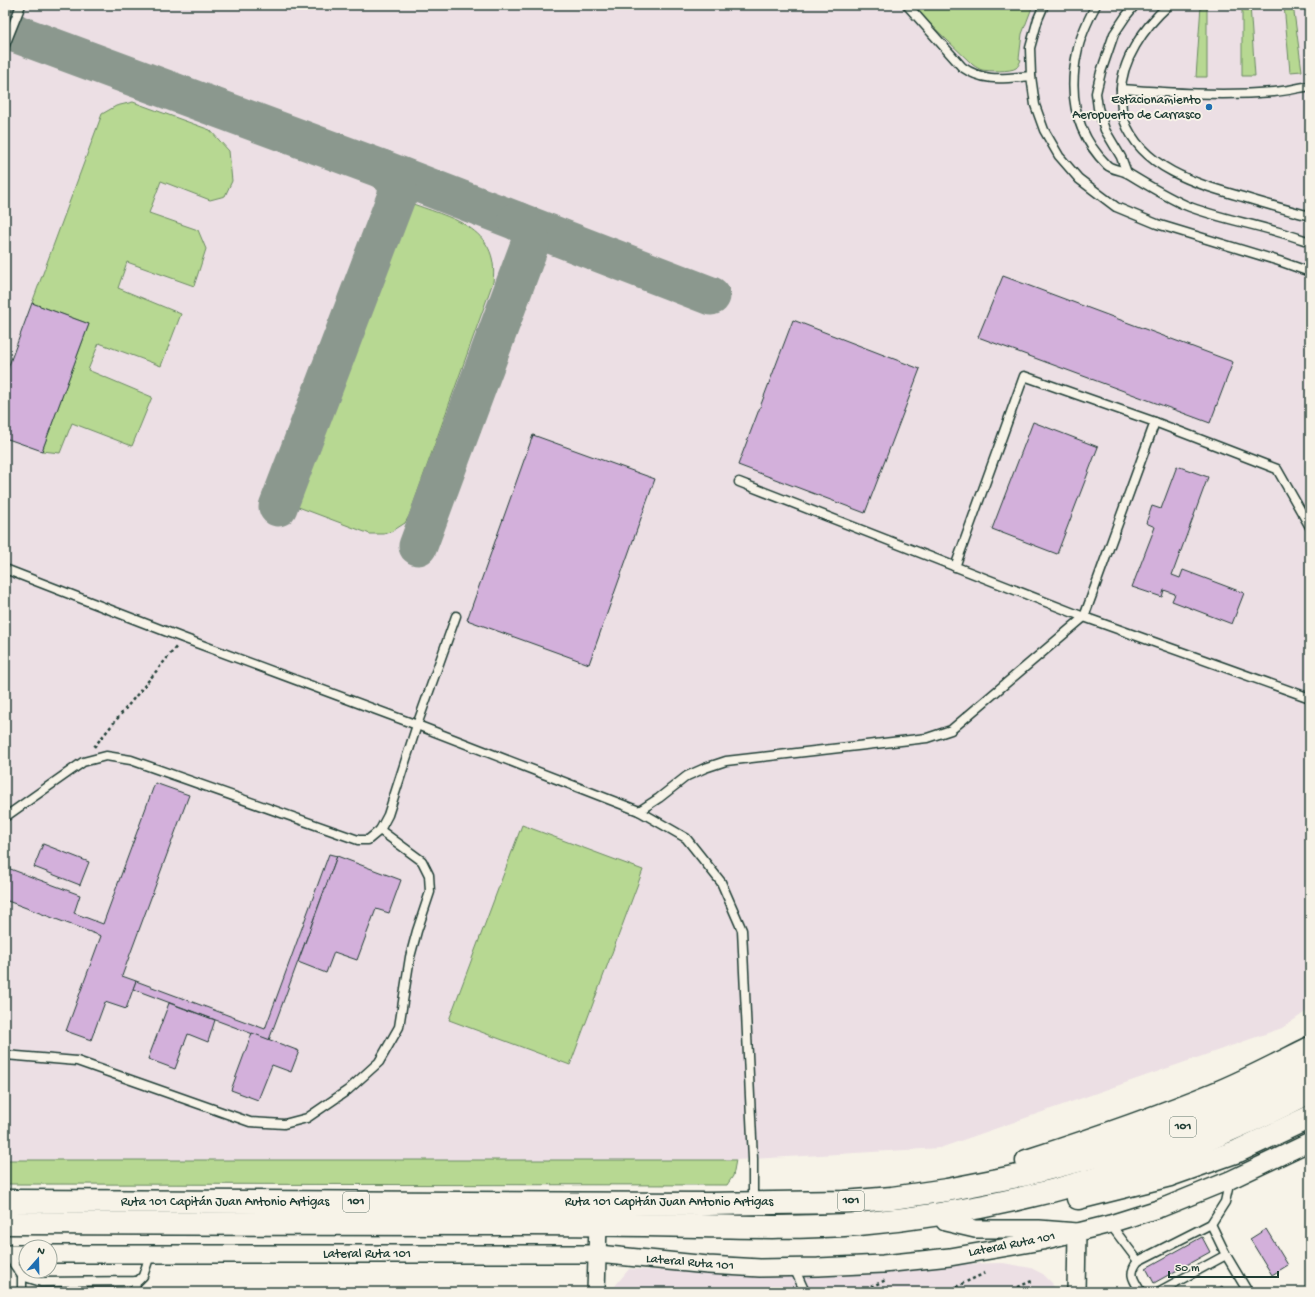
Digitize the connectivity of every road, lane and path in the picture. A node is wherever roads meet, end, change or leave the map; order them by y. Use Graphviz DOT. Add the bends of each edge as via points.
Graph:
graph roads {
  1 [pos="21,5"];
  2 [pos="907,5"];
  3 [pos="1044,5"];
  4 [pos="1096,5"];
  5 [pos="1136,5"];
  6 [pos="1169,5"];
  7 [pos="5,45"];
  8 [pos="1030,76"];
  9 [pos="1310,86"];
  10 [pos="1121,88"];
  11 [pos="1127,173"];
  12 [pos="1310,216"];
  13 [pos="1310,242"];
  14 [pos="1310,272"];
  15 [pos="1155,422"];
  16 [pos="739,482"];
  17 [pos="1310,527"];
  18 [pos="955,567"];
  19 [pos="5,569"];
  20 [pos="456,616"];
  21 [pos="1084,617"];
  22 [pos="183,638"];
  23 [pos="1310,698"];
  24 [pos="417,725"];
  25 [pos="93,760"];
  26 [pos="639,811"];
  27 [pos="5,817"];
  28 [pos="380,830"];
  29 [pos="1310,1048"];
  30 [pos="5,1055"];
  31 [pos="1310,1068"];
  32 [pos="1310,1092"];
  33 [pos="1310,1117"];
  34 [pos="1310,1142"];
  35 [pos="1230,1180"];
  36 [pos="994,1181"];
  37 [pos="5,1201"];
  38 [pos="753,1203"];
  39 [pos="913,1218"];
  40 [pos="945,1222"];
  41 [pos="5,1223"];
  42 [pos="598,1224"];
  43 [pos="1110,1224"];
  44 [pos="1211,1224"];
  45 [pos="1077,1232"];
  46 [pos="6,1253"];
  47 [pos="18,1254"];
  48 [pos="58,1254"];
  49 [pos="150,1254"];
  50 [pos="598,1254"];
  51 [pos="1226,1255"];
  52 [pos="1138,1261"];
  53 [pos="794,1268"];
  54 [pos="18,1270"];
  55 [pos="985,1273"];
  56 [pos="22,1279"];
  57 [pos="32,1279"];
  58 [pos="887,1279"];
  59 [pos="1034,1280"];
  60 [pos="136,1281"];
  61 [pos="22,1292"];
  62 [pos="135,1292"];
  63 [pos="596,1292"];
  64 [pos="805,1292"];
  65 [pos="860,1292"];
  66 [pos="945,1292"];
  67 [pos="1007,1292"];
  68 [pos="1076,1292"];
  69 [pos="1141,1292"];
  70 [pos="1158,1292"];
  71 [pos="1248,1292"];
  1 -- 7 [label="lane"];
  2 -- 8 [label="lane" via="962,67 970,72 991,79"];
  3 -- 8 [label="lane" via="1030,48"];
  4 -- 11 [label="lane" via="1077,52 1073,80 1075,106 1080,125 1093,147 1108,166"];
  5 -- 11 [label="lane" via="1114,34 1096,93 1105,130"];
  6 -- 10 [label="lane" via="1131,52"];
  8 -- 14 [label="lane" via="1035,105 1044,130 1059,156 1079,179 1116,207 1157,224"];
  9 -- 10 [label="lane" via="1275,92 1223,94 1178,94"];
  10 -- 12 [label="lane" via="1123,118 1140,147 1151,158 1196,183"];
  11 -- 13 [label="lane" via="1161,194 1186,205"];
  15 -- 17 [label="lane" via="1277,469"];
  15 -- 18 [label="lane" via="1024,376"];
  15 -- 21 [label="lane"];
  16 -- 18 [label="lane"];
  18 -- 21 [label="lane"];
  19 -- 22 [label="lane"];
  20 -- 24 [label="lane"];
  21 -- 23 [label="lane"];
  21 -- 26 [label="lane" via="951,730 926,738 726,761 687,776"];
  22 -- 24 [label="lane"];
  22 -- 25 [label="path" via="94,747"];
  24 -- 26 [label="lane"];
  24 -- 28 [label="lane" via="388,815"];
  25 -- 27 [label="lane" via="83,762"];
  25 -- 28 [label="lane" via="106,756 131,760 358,840 368,840"];
  26 -- 38 [label="lane" via="686,838 721,882 742,930"];
  28 -- 30 [label="lane" via="422,861 429,875 430,892 410,957 399,1027 380,1062 348,1090 307,1118 284,1124 250,1122 77,1061"];
  29 -- 36 [label="highway" via="1220,1092 1139,1123 1016,1164"];
  31 -- 36 [label="highway, Ruta 101 Capitán Juan Antonio Artigas / 101" via="1225,1110 1124,1149"];
  32 -- 39 [label="highway, Ruta 101 Capitán Juan Antonio Artigas / 101" via="1220,1135 1127,1169 1021,1199"];
  33 -- 40 [label="highway" via="1238,1151 1170,1175 1021,1211"];
  34 -- 35 [label="street, Lateral Ruta 101"];
  35 -- 43 [label="street, Lateral Ruta 101" via="1161,1208"];
  35 -- 44 [label="lane" via="1225,1202"];
  36 -- 38 [label="highway, Ruta 101 Capitán Juan Antonio Artigas / 101" via="892,1198 844,1202"];
  37 -- 38 [label="highway, Ruta 101 Capitán Juan Antonio Artigas / 101"];
  39 -- 40 [label="highway"];
  39 -- 42 [label="highway, Ruta 101 Capitán Juan Antonio Artigas / 101" via="857,1224 779,1227"];
  40 -- 45 [label="street" via="975,1229"];
  41 -- 42 [label="highway, Ruta 101 Capitán Juan Antonio Artigas / 101"];
  42 -- 50 [label="street"];
  43 -- 45 [label="street, Lateral Ruta 101"];
  43 -- 52 [label="lane"];
  44 -- 51 [label="lane"];
  44 -- 52 [label="lane"];
  45 -- 53 [label="street, Lateral Ruta 101" via="1042,1241 950,1257 883,1264"];
  45 -- 68 [label="street"];
  46 -- 47 [label="street"];
  46 -- 54 [label="lane"];
  48 -- 49 [label="street, Lateral Ruta 101"];
  49 -- 50 [label="street, Lateral Ruta 101"];
  49 -- 60 [label="lane" via="144,1276"];
  50 -- 53 [label="street, Lateral Ruta 101" via="708,1265"];
  50 -- 63 [label="street"];
  51 -- 70 [label="lane"];
  51 -- 71 [label="lane"];
  52 -- 69 [label="lane" via="1132,1268 1132,1276"];
  53 -- 64 [label="lane"];
  55 -- 66 [label="path"];
  56 -- 61 [label="lane"];
  57 -- 60 [label="lane" via="41,1282"];
  58 -- 65 [label="path"];
  59 -- 67 [label="path"];
  60 -- 62 [label="lane"];
}
